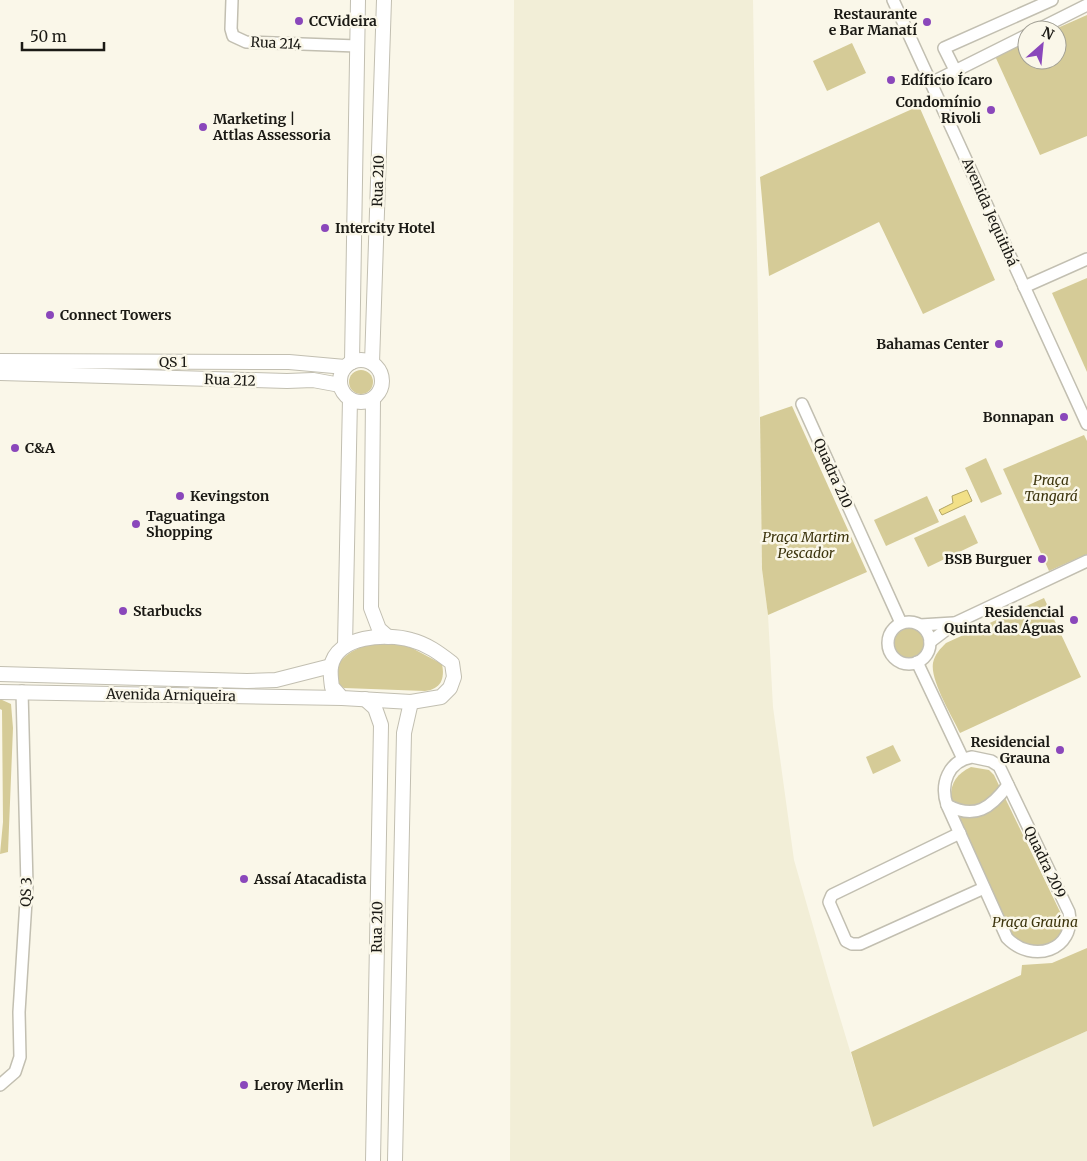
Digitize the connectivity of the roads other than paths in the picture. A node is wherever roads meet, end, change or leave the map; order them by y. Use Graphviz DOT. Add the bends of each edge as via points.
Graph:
graph roads {
  1 [pos="232,0"];
  2 [pos="358,0"];
  3 [pos="384,0"];
  4 [pos="893,0"];
  5 [pos="1052,0"];
  6 [pos="1087,5"];
  7 [pos="1057,20"];
  8 [pos="1017,40"];
  9 [pos="357,46"];
  10 [pos="955,70"];
  11 [pos="931,83"];
  12 [pos="1087,259"];
  13 [pos="1024,287"];
  14 [pos="0,361"];
  15 [pos="372,362"];
  16 [pos="348,364"];
  17 [pos="0,373"];
  18 [pos="340,385"];
  19 [pos="350,399"];
  20 [pos="373,399"];
  21 [pos="802,404"];
  22 [pos="1084,409"];
  23 [pos="1087,424"];
  24 [pos="1087,561"];
  25 [pos="955,623"];
  26 [pos="901,624"];
  27 [pos="920,625"];
  28 [pos="388,637"];
  29 [pos="930,642"];
  30 [pos="345,646"];
  31 [pos="917,662"];
  32 [pos="331,666"];
  33 [pos="0,674"];
  34 [pos="22,691"];
  35 [pos="0,692"];
  36 [pos="342,698"];
  37 [pos="365,699"];
  38 [pos="411,702"];
  39 [pos="963,759"];
  40 [pos="1008,786"];
  41 [pos="947,804"];
  42 [pos="960,833"];
  43 [pos="984,888"];
  44 [pos="0,1085"];
  45 [pos="373,1161"];
  46 [pos="395,1161"];
  1 -- 9 [label="street, Rua 214" via="231,29 240,40"];
  2 -- 9 [label="main road, Rua 210"];
  3 -- 15 [label="main road, Rua 210"];
  4 -- 11 [label="street, Avenida Jequitibá"];
  5 -- 10 [label="street" via="944,48"];
  6 -- 7 [label="street"];
  8 -- 10 [label="street"];
  9 -- 16 [label="main road, Rua 210"];
  10 -- 11 [label="street"];
  11 -- 13 [label="street, Avenida Jequitibá"];
  12 -- 13 [label="street"];
  13 -- 22 [label="street, Avenida Jequitibá"];
  14 -- 16 [label="main road, QS 1"];
  15 -- 16 [label="main road" via="358,360"];
  15 -- 20 [label="main road" via="382,373 383,380 379,394"];
  16 -- 18 [label="main road" via="342,372"];
  17 -- 18 [label="main road, Rua 212" via="313,380"];
  18 -- 19 [label="main road"];
  19 -- 20 [label="main road" via="362,403"];
  19 -- 30 [label="main road"];
  20 -- 28 [label="main road" via="371,608 379,629"];
  21 -- 26 [label="street, Quadra 210"];
  22 -- 23 [label="street, Avenida Jequitibá"];
  24 -- 25 [label="street"];
  25 -- 27 [label="street"];
  25 -- 29 [label="street"];
  26 -- 27 [label="street"];
  26 -- 31 [label="street" via="891,633 889,647 897,659 910,664"];
  27 -- 29 [label="street" via="926,629"];
  28 -- 30 [label="main road" via="365,639"];
  28 -- 38 [label="main road, Avenida Arniqueira" via="412,640 435,650 452,663 454,677 450,688 441,697"];
  29 -- 31 [label="street" via="927,654"];
  30 -- 32 [label="main road"];
  31 -- 39 [label="street"];
  32 -- 33 [label="main road, Avenida Arniqueira" via="276,680 247,681"];
  32 -- 36 [label="main road" via="332,687"];
  34 -- 35 [label="main road, Avenida Arniqueira"];
  34 -- 36 [label="main road, Avenida Arniqueira"];
  34 -- 44 [label="street, QS 3" via="27,885 19,1012 20,1057 15,1072"];
  36 -- 37 [label="main road, Avenida Arniqueira"];
  37 -- 38 [label="main road, Avenida Arniqueira"];
  37 -- 45 [label="main road, Rua 210" via="375,708 381,725"];
  38 -- 46 [label="main road, Rua 210" via="404,733"];
  39 -- 40 [label="street, Quadra 209" via="991,761 999,766"];
  39 -- 41 [label="street, Quadra 209" via="956,763 945,779 943,788"];
  40 -- 41 [label="street" via="992,805 980,810 968,812"];
  40 -- 43 [label="street, Quadra 209" via="1069,912 1071,921 1064,938 1049,950 1036,953 1013,944 1007,938"];
  41 -- 42 [label="street, Quadra 209"];
  42 -- 43 [label="street, Quadra 209"];
  42 -- 43 [label="street" via="832,896 829,902 846,941 860,944"];
}
